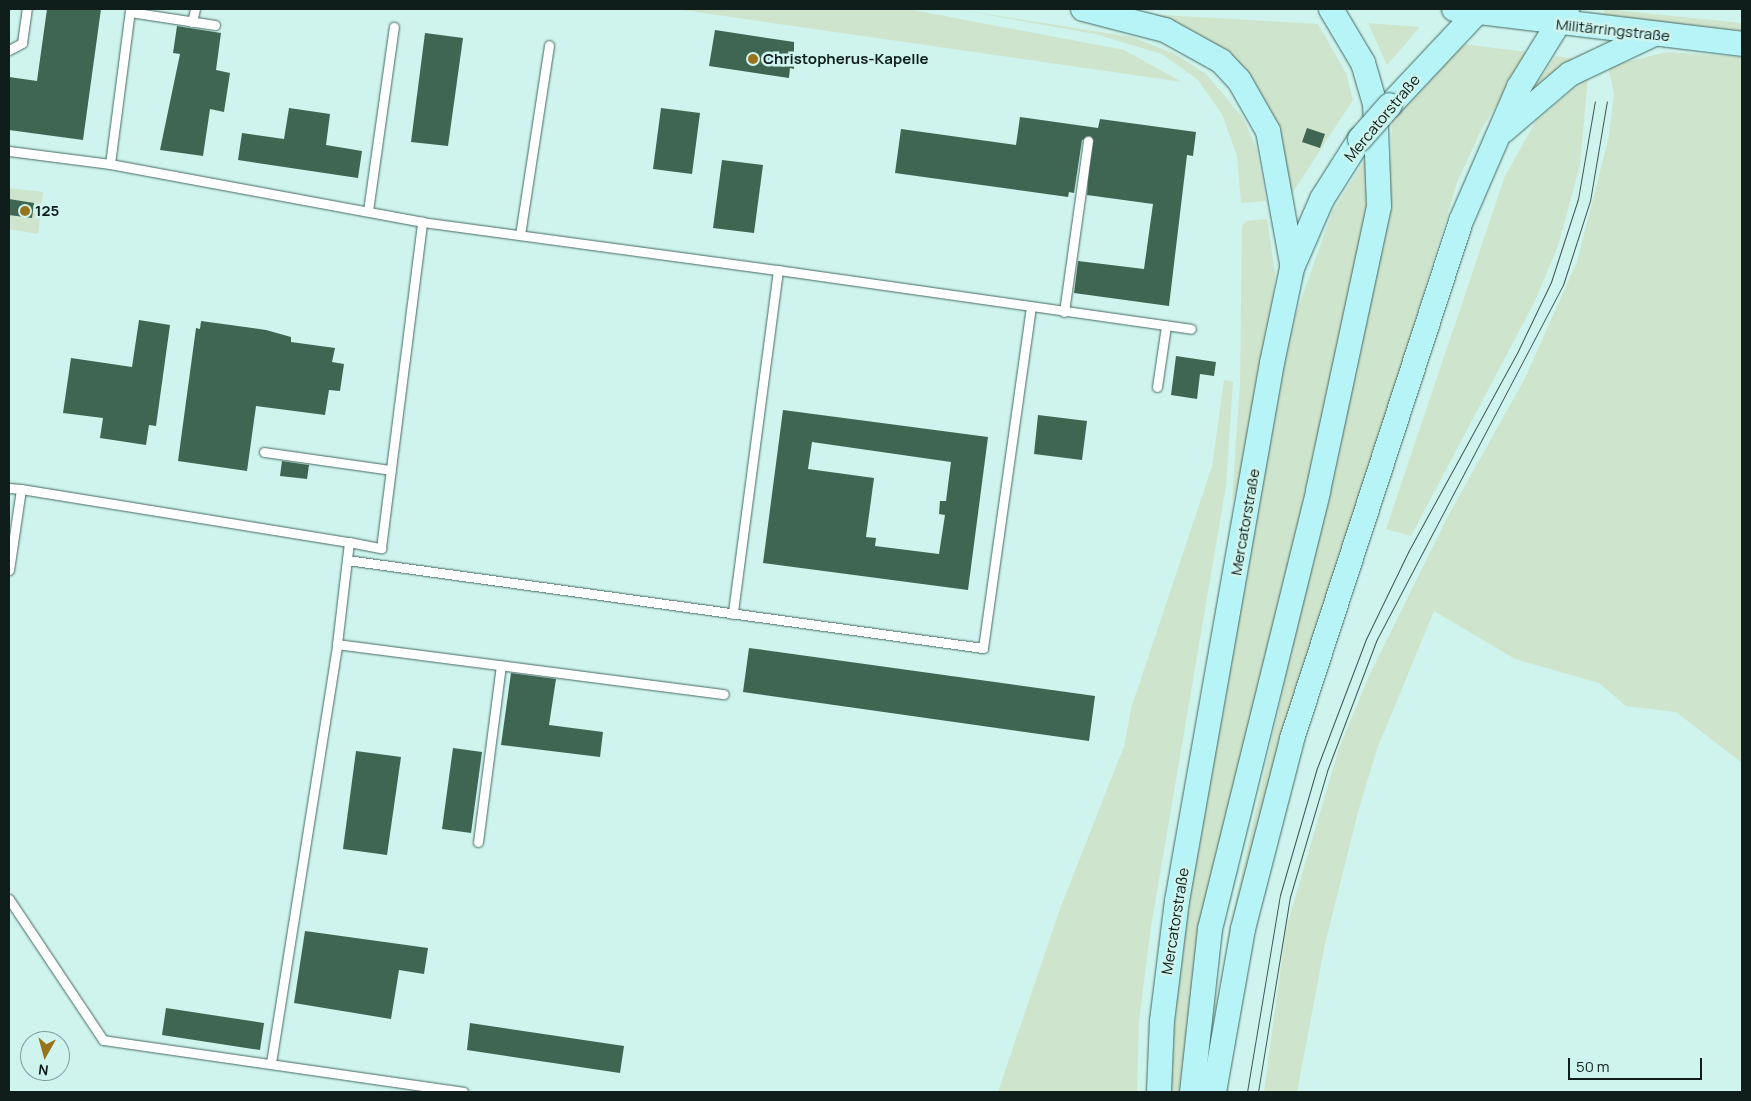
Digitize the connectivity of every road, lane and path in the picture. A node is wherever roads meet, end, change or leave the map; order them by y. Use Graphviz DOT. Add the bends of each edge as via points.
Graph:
graph roads {
  1 [pos="27,9"];
  2 [pos="195,9"];
  3 [pos="1083,9"];
  4 [pos="1331,9"];
  5 [pos="1454,9"];
  6 [pos="130,11"];
  7 [pos="1491,11"];
  8 [pos="1562,14"];
  9 [pos="192,22"];
  10 [pos="215,25"];
  11 [pos="394,27"];
  12 [pos="1655,34"];
  13 [pos="1742,44"];
  14 [pos="549,45"];
  15 [pos="9,50"];
  16 [pos="1088,141"];
  17 [pos="1493,141"];
  18 [pos="9,150"];
  19 [pos="110,164"];
  20 [pos="368,211"];
  21 [pos="422,222"];
  22 [pos="520,235"];
  23 [pos="1292,268"];
  24 [pos="778,270"];
  25 [pos="1031,307"];
  26 [pos="1064,312"];
  27 [pos="1166,326"];
  28 [pos="1191,329"];
  29 [pos="1157,387"];
  30 [pos="264,452"];
  31 [pos="391,470"];
  32 [pos="9,488"];
  33 [pos="20,489"];
  34 [pos="349,542"];
  35 [pos="347,560"];
  36 [pos="9,570"];
  37 [pos="733,614"];
  38 [pos="337,644"];
  39 [pos="501,665"];
  40 [pos="724,694"];
  41 [pos="478,842"];
  42 [pos="9,899"];
  43 [pos="271,1063"];
  44 [pos="463,1092"];
  45 [pos="1159,1092"];
  46 [pos="1192,1092"];
  47 [pos="1214,1092"];
  1 -- 15 [label="lane" via="22,43"];
  2 -- 9 [label="lane"];
  3 -- 23 [label="main road" via="1165,30 1221,61 1239,80 1268,131"];
  4 -- 46 [label="main road" via="1363,63 1375,104 1379,206 1318,491 1210,929"];
  5 -- 7 [label="main road, Militärringstraße"];
  6 -- 9 [label="lane"];
  6 -- 19 [label="lane"];
  7 -- 8 [label="main road, Militärringstraße"];
  7 -- 23 [label="main road, Mercatorstraße, bridge" via="1458,34 1360,139 1322,199"];
  8 -- 12 [label="main road, Militärringstraße" via="1587,28"];
  8 -- 17 [label="main road"];
  9 -- 10 [label="lane"];
  11 -- 20 [label="lane"];
  12 -- 13 [label="main road, Militärringstraße"];
  12 -- 17 [label="main road" via="1570,74"];
  14 -- 22 [label="lane"];
  16 -- 26 [label="lane"];
  17 -- 47 [label="main road" via="1461,221 1292,739 1243,929"];
  18 -- 19 [label="lane"];
  19 -- 20 [label="lane"];
  20 -- 21 [label="lane"];
  21 -- 22 [label="lane"];
  21 -- 31 [label="lane"];
  22 -- 24 [label="lane"];
  23 -- 45 [label="main road, Mercatorstraße" via="1177,902 1162,1020"];
  24 -- 25 [label="lane"];
  24 -- 37 [label="lane"];
  25 -- 26 [label="lane"];
  25 -- 37 [label="lane" via="983,648"];
  26 -- 27 [label="lane"];
  27 -- 28 [label="lane"];
  27 -- 29 [label="lane"];
  30 -- 31 [label="lane"];
  31 -- 34 [label="lane" via="381,548"];
  32 -- 33 [label="lane"];
  33 -- 34 [label="lane"];
  33 -- 36 [label="lane"];
  34 -- 35 [label="lane"];
  35 -- 37 [label="lane"];
  35 -- 38 [label="lane"];
  38 -- 39 [label="lane"];
  38 -- 43 [label="lane"];
  39 -- 40 [label="lane"];
  39 -- 41 [label="lane"];
  42 -- 43 [label="lane" via="103,1040"];
  43 -- 44 [label="lane"];
}
